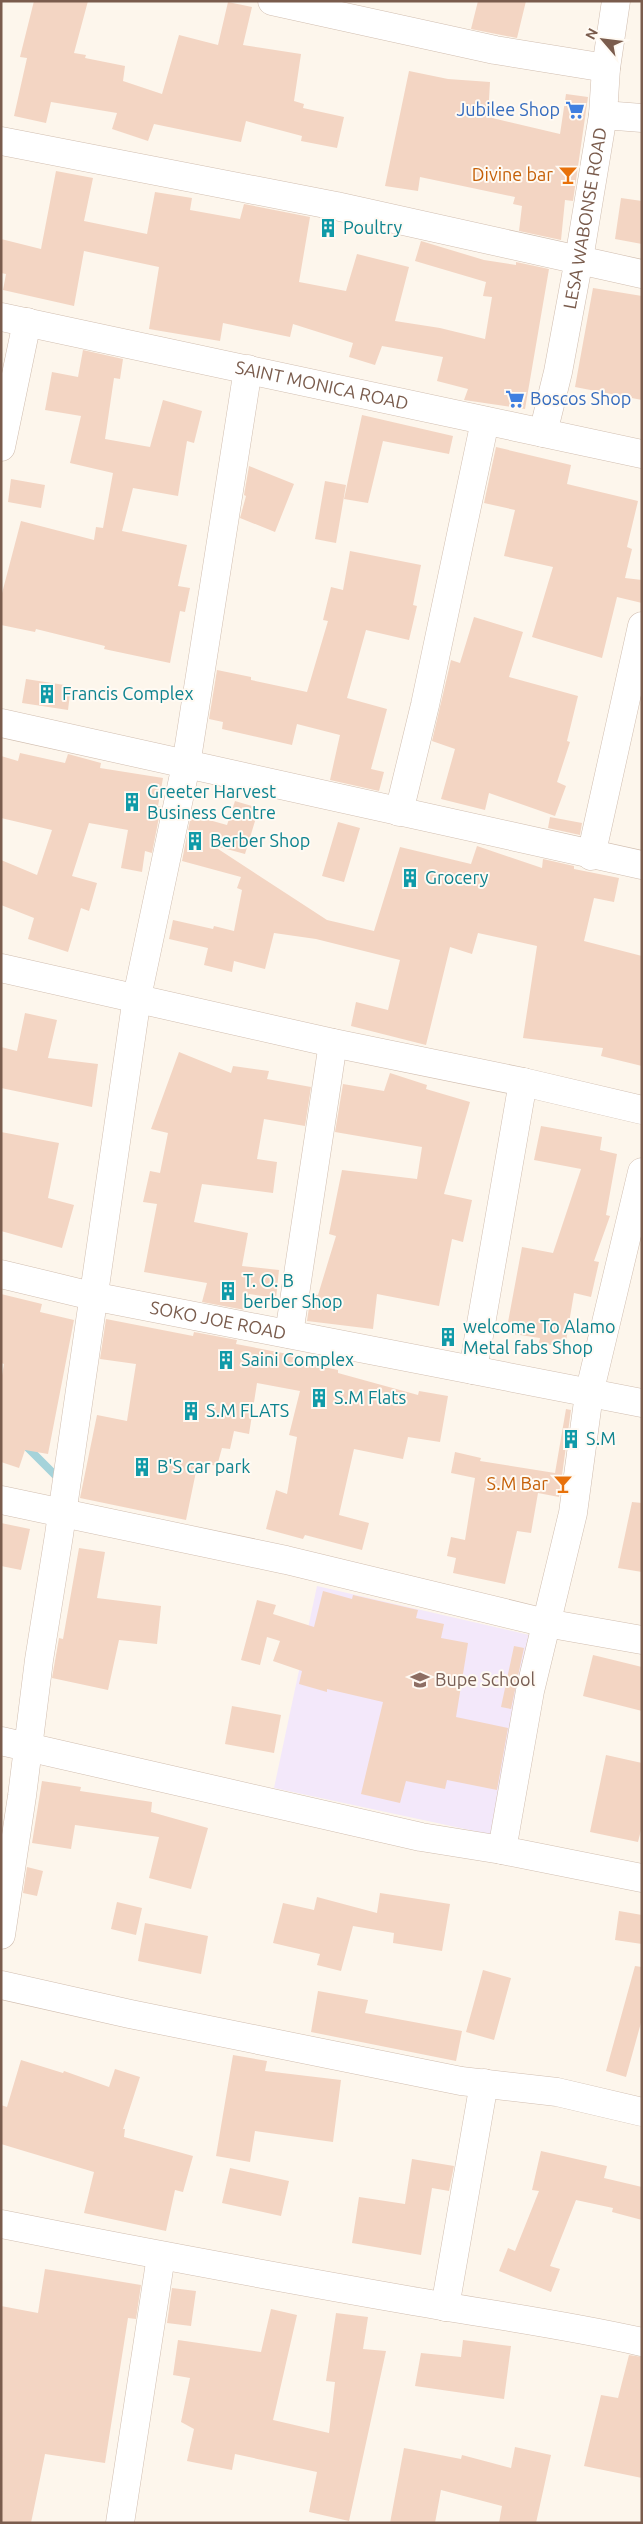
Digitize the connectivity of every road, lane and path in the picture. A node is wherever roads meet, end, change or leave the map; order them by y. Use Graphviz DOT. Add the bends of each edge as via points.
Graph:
graph roads {
  1 [pos="272,1"];
  2 [pos="616,1"];
  3 [pos="606,68"];
  4 [pos="603,115"];
  5 [pos="642,118"];
  6 [pos="1,141"];
  7 [pos="579,259"];
  8 [pos="642,274"];
  9 [pos="14,319"];
  10 [pos="248,369"];
  11 [pos="484,420"];
  12 [pos="543,433"];
  13 [pos="1,447"];
  14 [pos="642,454"];
  15 [pos="642,626"];
  16 [pos="1,723"];
  17 [pos="186,765"];
  18 [pos="399,812"];
  19 [pos="591,856"];
  20 [pos="642,865"];
  21 [pos="1,968"];
  22 [pos="136,997"];
  23 [pos="333,1043"];
  24 [pos="522,1082"];
  25 [pos="642,1110"];
  26 [pos="642,1172"];
  27 [pos="1,1274"];
  28 [pos="92,1296"];
  29 [pos="289,1334"];
  30 [pos="473,1370"];
  31 [pos="589,1394"];
  32 [pos="642,1403"];
  33 [pos="1,1500"];
  34 [pos="62,1514"];
  35 [pos="546,1623"];
  36 [pos="642,1640"];
  37 [pos="1,1741"];
  38 [pos="29,1748"];
  39 [pos="502,1850"];
  40 [pos="642,1878"];
  41 [pos="1,1935"];
  42 [pos="1,1985"];
  43 [pos="484,2083"];
  44 [pos="642,2112"];
  45 [pos="1,2224"];
  46 [pos="161,2256"];
  47 [pos="445,2307"];
  48 [pos="642,2342"];
  49 [pos="120,2523"];
  1 -- 3 [label="street" via="495,50"];
  2 -- 3 [label="street, LESA WABONSE ROAD"];
  3 -- 4 [label="street, LESA WABONSE ROAD"];
  4 -- 5 [label="street"];
  4 -- 7 [label="street, LESA WABONSE ROAD"];
  6 -- 7 [label="street" via="326,204"];
  7 -- 8 [label="street"];
  7 -- 12 [label="street, LESA WABONSE ROAD"];
  9 -- 10 [label="street, SAINT MONICA ROAD"];
  9 -- 13 [label="street"];
  10 -- 11 [label="street, SAINT MONICA ROAD"];
  10 -- 17 [label="street"];
  11 -- 12 [label="street, SAINT MONICA ROAD"];
  11 -- 18 [label="street" via="425,704"];
  12 -- 14 [label="street, SAINT MONICA ROAD"];
  15 -- 19 [label="street"];
  16 -- 17 [label="street"];
  17 -- 18 [label="street"];
  17 -- 22 [label="street"];
  18 -- 19 [label="street"];
  19 -- 20 [label="street"];
  21 -- 22 [label="street"];
  22 -- 23 [label="street"];
  22 -- 28 [label="street"];
  23 -- 24 [label="street"];
  23 -- 29 [label="street"];
  24 -- 25 [label="street"];
  24 -- 30 [label="street"];
  26 -- 31 [label="street"];
  27 -- 28 [label="street, SOKO JOE ROAD"];
  28 -- 29 [label="street, SOKO JOE ROAD"];
  28 -- 34 [label="street"];
  29 -- 30 [label="street, SOKO JOE ROAD"];
  30 -- 31 [label="street, SOKO JOE ROAD"];
  31 -- 32 [label="street, SOKO JOE ROAD"];
  31 -- 35 [label="street" via="573,1514"];
  33 -- 34 [label="street"];
  34 -- 35 [label="street" via="286,1560"];
  34 -- 38 [label="street"];
  35 -- 36 [label="street"];
  35 -- 39 [label="street" via="530,1691"];
  37 -- 38 [label="street"];
  38 -- 39 [label="street" via="421,1837"];
  38 -- 41 [label="street"];
  39 -- 40 [label="street"];
  42 -- 43 [label="street" via="140,2016"];
  43 -- 44 [label="street" via="557,2092"];
  43 -- 47 [label="street"];
  45 -- 46 [label="street"];
  46 -- 47 [label="street"];
  46 -- 49 [label="street"];
  47 -- 48 [label="street" via="576,2327"];
}
